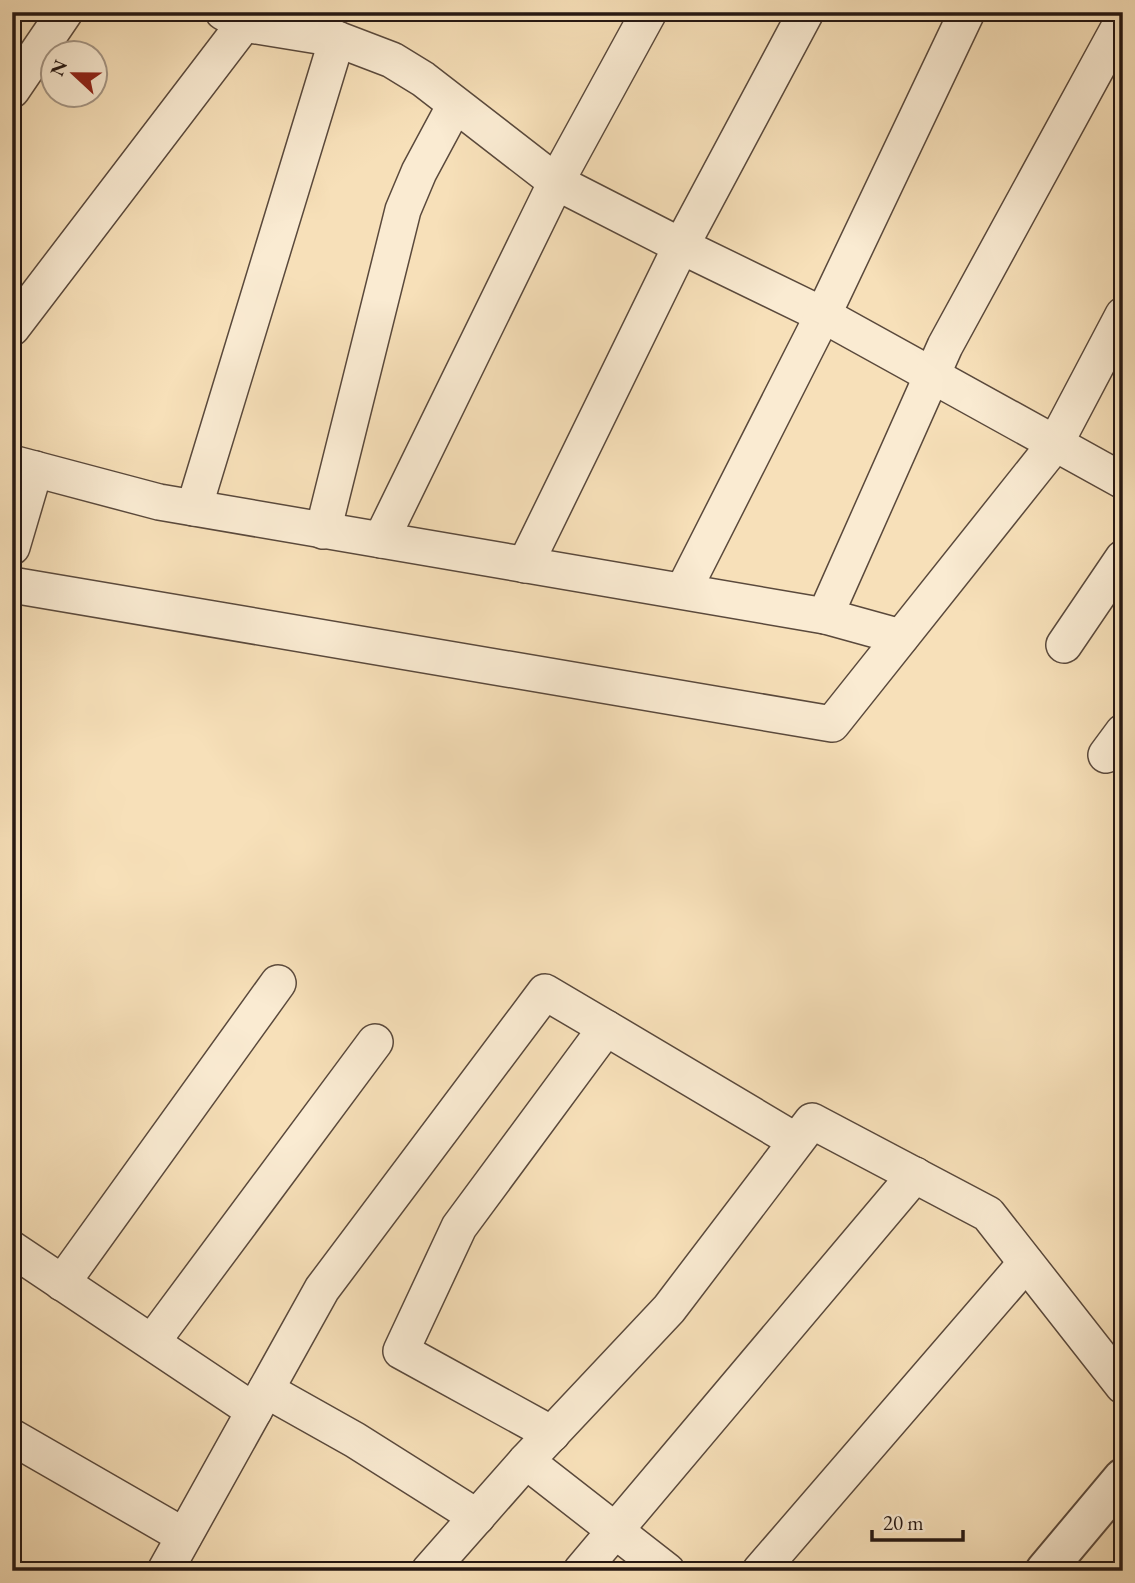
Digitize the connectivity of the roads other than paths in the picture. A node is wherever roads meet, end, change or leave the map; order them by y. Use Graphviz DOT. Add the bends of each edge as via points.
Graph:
graph roads {
  1 [pos="65,12"];
  2 [pos="649,12"];
  3 [pos="806,12"];
  4 [pos="967,12"];
  5 [pos="233,18"];
  6 [pos="1123,20"];
  7 [pos="337,40"];
  8 [pos="12,90"];
  9 [pos="456,105"];
  10 [pos="556,182"];
  11 [pos="681,246"];
  12 [pos="822,315"];
  13 [pos="1121,322"];
  14 [pos="12,328"];
  15 [pos="932,375"];
  16 [pos="1055,444"];
  17 [pos="24,466"];
  18 [pos="1123,481"];
  19 [pos="194,508"];
  20 [pos="323,531"];
  21 [pos="381,540"];
  22 [pos="12,547"];
  23 [pos="1123,558"];
  24 [pos="525,565"];
  25 [pos="12,585"];
  26 [pos="683,591"];
  27 [pos="825,616"];
  28 [pos="901,637"];
  29 [pos="1064,645"];
  30 [pos="278,983"];
  31 [pos="606,1028"];
  32 [pos="375,1042"];
  33 [pos="796,1141"];
  34 [pos="915,1175"];
  35 [pos="12,1249"];
  36 [pos="1026,1263"];
  37 [pos="62,1283"];
  38 [pos="152,1342"];
  39 [pos="1123,1387"];
  40 [pos="260,1400"];
  41 [pos="552,1434"];
  42 [pos="12,1437"];
  43 [pos="526,1461"];
  44 [pos="1123,1478"];
  45 [pos="477,1517"];
  46 [pos="615,1531"];
  47 [pos="184,1536"];
  48 [pos="165,1571"];
  49 [pos="429,1571"];
  50 [pos="581,1571"];
  51 [pos="667,1571"];
  52 [pos="760,1571"];
  53 [pos="1045,1571"];
  1 -- 8 [label="street"];
  2 -- 10 [label="street"];
  3 -- 11 [label="street"];
  4 -- 12 [label="street"];
  5 -- 7 [label="street"];
  5 -- 14 [label="street"];
  6 -- 15 [label="street"];
  7 -- 9 [label="street" via="401,65"];
  7 -- 19 [label="street"];
  9 -- 10 [label="street"];
  9 -- 20 [label="street" via="404,211"];
  10 -- 11 [label="street"];
  10 -- 21 [label="street"];
  11 -- 12 [label="street"];
  11 -- 24 [label="street"];
  12 -- 15 [label="street"];
  12 -- 26 [label="street"];
  13 -- 16 [label="street"];
  15 -- 16 [label="street"];
  15 -- 27 [label="street"];
  16 -- 18 [label="street"];
  16 -- 28 [label="street"];
  17 -- 19 [label="street"];
  17 -- 22 [label="street"];
  19 -- 20 [label="street"];
  20 -- 21 [label="street"];
  21 -- 24 [label="street"];
  23 -- 29 [label="street"];
  24 -- 26 [label="street"];
  25 -- 28 [label="street" via="832,724"];
  26 -- 27 [label="street"];
  27 -- 28 [label="street"];
  30 -- 37 [label="street"];
  31 -- 33 [label="street"];
  31 -- 40 [label="street" via="545,992 322,1289"];
  31 -- 41 [label="street" via="459,1227 401,1351"];
  32 -- 38 [label="street"];
  33 -- 34 [label="street" via="812,1121"];
  33 -- 41 [label="street" via="669,1309"];
  34 -- 36 [label="street" via="988,1214"];
  34 -- 46 [label="street"];
  35 -- 37 [label="street"];
  36 -- 39 [label="street"];
  36 -- 52 [label="street"];
  37 -- 38 [label="street"];
  38 -- 40 [label="street"];
  40 -- 45 [label="street" via="355,1440"];
  40 -- 47 [label="street"];
  41 -- 43 [label="street"];
  42 -- 47 [label="street"];
  43 -- 45 [label="street"];
  43 -- 46 [label="street"];
  44 -- 53 [label="street"];
  45 -- 49 [label="street"];
  46 -- 50 [label="street"];
  46 -- 51 [label="street"];
  47 -- 48 [label="street"];
}
